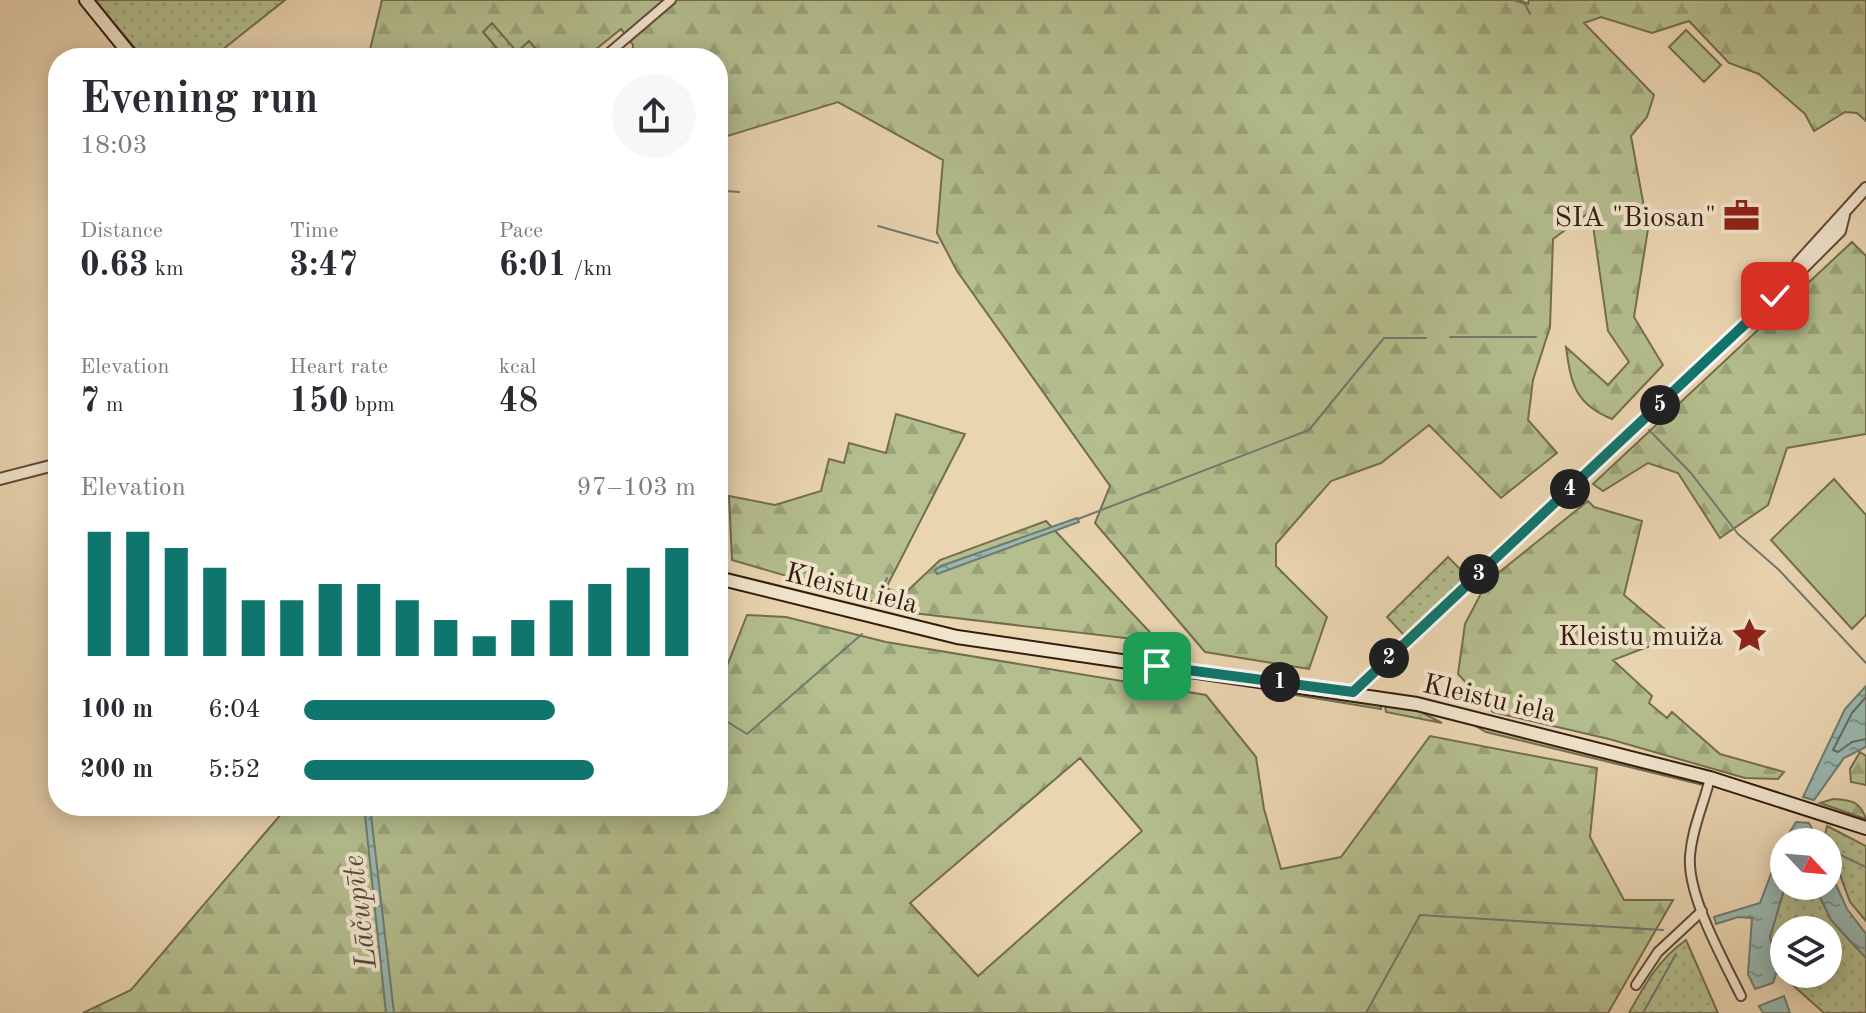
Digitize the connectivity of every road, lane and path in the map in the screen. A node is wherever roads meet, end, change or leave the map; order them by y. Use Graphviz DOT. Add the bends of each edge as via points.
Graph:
graph roads {
  1 [pos="86,0"];
  2 [pos="671,0"];
  3 [pos="125,48"];
  4 [pos="615,48"];
  5 [pos="1866,188"];
  6 [pos="48,467"];
  7 [pos="0,479"];
  8 [pos="728,580"];
  9 [pos="1353,692"];
  10 [pos="1710,778"];
  11 [pos="1866,828"];
  12 [pos="1702,911"];
  13 [pos="1636,985"];
  14 [pos="1741,996"];
  1 -- 3 [label="main road"];
  2 -- 4 [label="street"];
  5 -- 9 [label="street" via="1844,215 1840,231 1795,276"];
  6 -- 7 [label="street"];
  8 -- 9 [label="main road, Kleistu iela" via="957,637"];
  9 -- 10 [label="main road, Kleistu iela"];
  10 -- 11 [label="main road, Kleistu iela"];
  10 -- 12 [label="street" via="1689,860"];
  12 -- 13 [label="street" via="1658,952"];
  12 -- 14 [label="street"];
}
